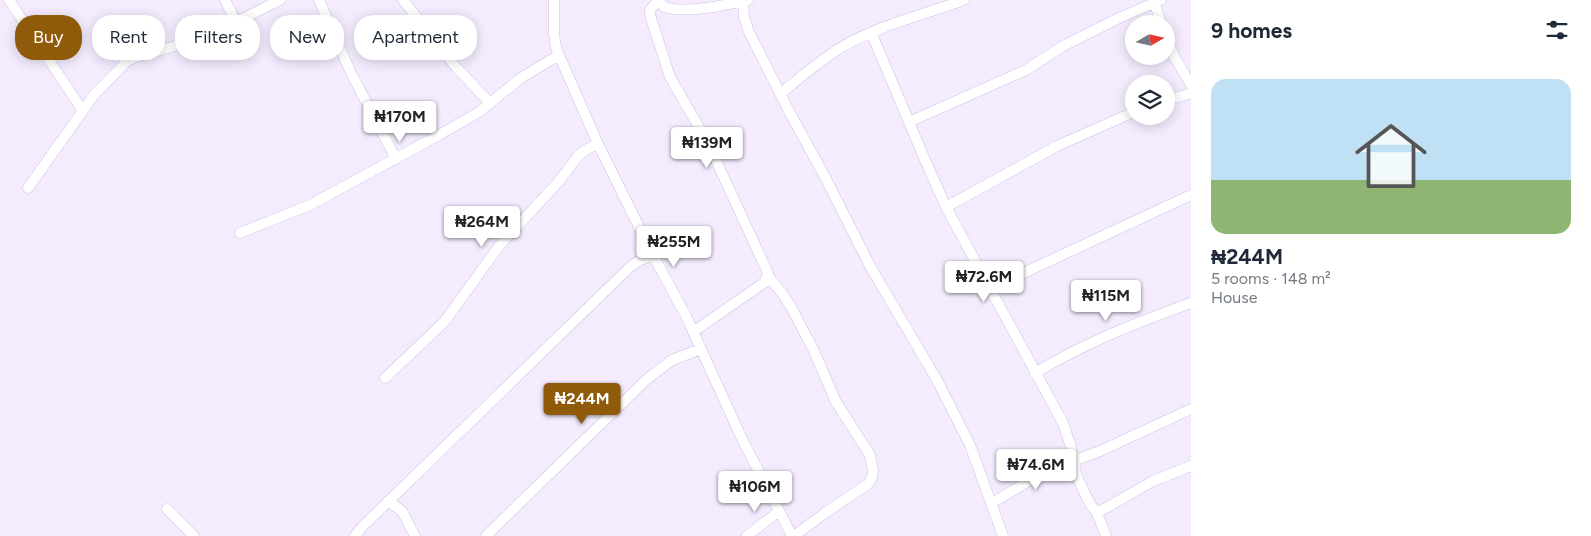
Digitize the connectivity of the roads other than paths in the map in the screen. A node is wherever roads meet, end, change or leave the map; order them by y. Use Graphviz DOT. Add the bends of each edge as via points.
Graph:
graph roads {
  1 [pos="9,0"];
  2 [pos="225,0"];
  3 [pos="280,0"];
  4 [pos="319,0"];
  5 [pos="403,0"];
  6 [pos="554,0"];
  7 [pos="658,0"];
  8 [pos="964,0"];
  9 [pos="746,1"];
  10 [pos="1157,1"];
  11 [pos="232,15"];
  12 [pos="250,15"];
  13 [pos="1159,15"];
  14 [pos="871,32"];
  15 [pos="175,46"];
  16 [pos="559,55"];
  17 [pos="1175,58"];
  18 [pos="1190,80"];
  19 [pos="1191,93"];
  20 [pos="780,94"];
  21 [pos="1175,98"];
  22 [pos="490,103"];
  23 [pos="83,111"];
  24 [pos="1125,116"];
  25 [pos="909,122"];
  26 [pos="598,144"];
  27 [pos="396,159"];
  28 [pos="28,188"];
  29 [pos="1191,194"];
  30 [pos="946,207"];
  31 [pos="240,233"];
  32 [pos="653,255"];
  33 [pos="768,276"];
  34 [pos="990,288"];
  35 [pos="1191,303"];
  36 [pos="694,332"];
  37 [pos="700,349"];
  38 [pos="1035,373"];
  39 [pos="385,378"];
  40 [pos="1191,408"];
  41 [pos="1073,461"];
  42 [pos="1191,466"];
  43 [pos="388,501"];
  44 [pos="992,503"];
  45 [pos="167,509"];
  46 [pos="780,512"];
  47 [pos="1097,512"];
  48 [pos="194,536"];
  49 [pos="355,536"];
  50 [pos="415,536"];
  51 [pos="486,536"];
  52 [pos="747,536"];
  53 [pos="793,536"];
  54 [pos="1003,536"];
  55 [pos="1106,536"];
  1 -- 23 [label="street"];
  2 -- 11 [label="street"];
  3 -- 12 [label="street"];
  4 -- 27 [label="street" via="351,73"];
  5 -- 22 [label="street" via="456,67"];
  6 -- 16 [label="street" via="554,42"];
  7 -- 9 [label="street" via="664,7 678,9"];
  7 -- 33 [label="street" via="650,15 666,68 716,160"];
  8 -- 14 [label="street"];
  9 -- 20 [label="street" via="746,23"];
  10 -- 13 [label="street"];
  10 -- 25 [label="street" via="1070,43 1026,70"];
  14 -- 20 [label="street" via="841,48"];
  14 -- 25 [label="street"];
  15 -- 23 [label="street" via="127,61"];
  16 -- 22 [label="street" via="521,78"];
  16 -- 26 [label="street"];
  17 -- 18 [label="street"];
  19 -- 21 [label="street"];
  20 -- 44 [label="street" via="873,273 959,421"];
  22 -- 27 [label="street"];
  23 -- 28 [label="street"];
  24 -- 30 [label="street" via="1057,146"];
  25 -- 30 [label="street"];
  26 -- 32 [label="street"];
  26 -- 39 [label="street" via="578,156 499,246 445,321"];
  27 -- 31 [label="street" via="310,205"];
  29 -- 34 [label="street"];
  30 -- 34 [label="street"];
  32 -- 36 [label="street"];
  32 -- 43 [label="street" via="630,267"];
  33 -- 36 [label="street" via="765,282"];
  33 -- 53 [label="street" via="792,307 836,402 870,455 873,471 868,484"];
  34 -- 38 [label="street"];
  35 -- 38 [label="street" via="1098,339"];
  36 -- 37 [label="street"];
  37 -- 46 [label="street"];
  37 -- 51 [label="street" via="672,360 647,379"];
  38 -- 41 [label="street" via="1063,423"];
  40 -- 41 [label="street" via="1114,446"];
  41 -- 44 [label="street" via="1049,466"];
  41 -- 47 [label="street" via="1082,489"];
  42 -- 47 [label="street" via="1153,481"];
  43 -- 49 [label="street"];
  43 -- 50 [label="street" via="402,511"];
  44 -- 54 [label="street"];
  45 -- 48 [label="street"];
  46 -- 52 [label="street"];
  46 -- 53 [label="street"];
  47 -- 55 [label="street"];
}
